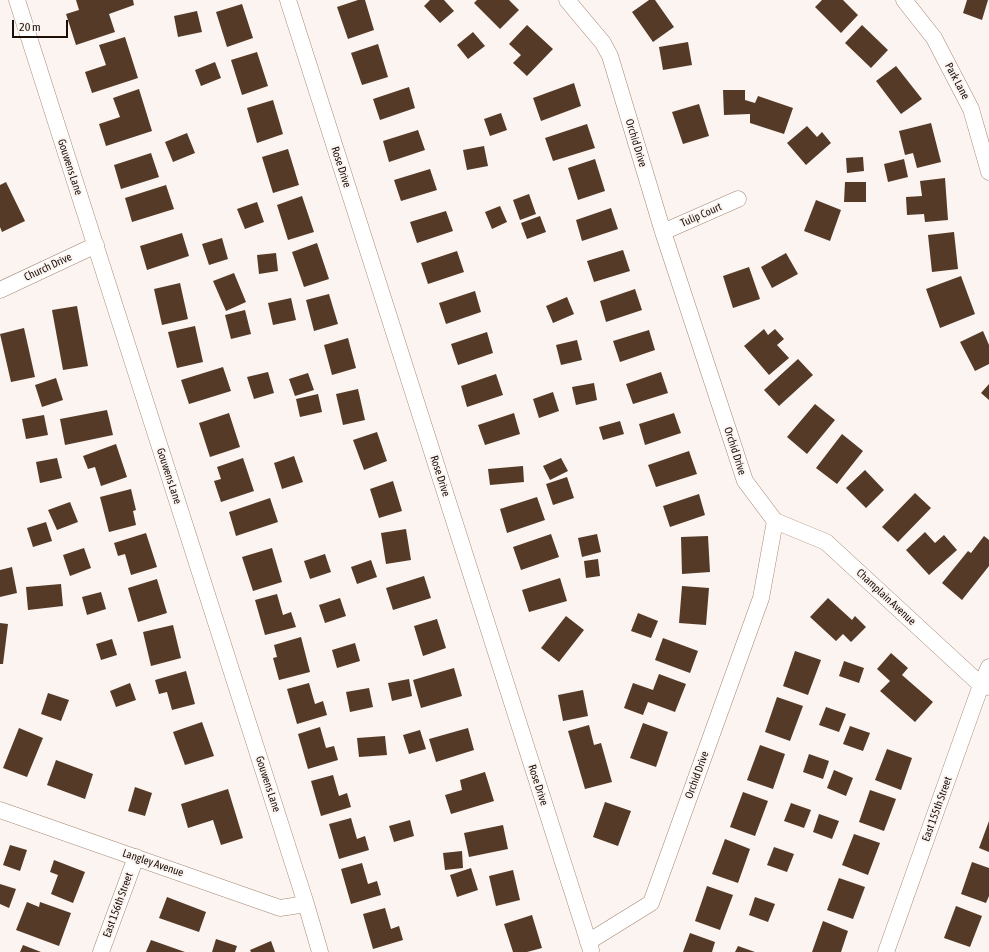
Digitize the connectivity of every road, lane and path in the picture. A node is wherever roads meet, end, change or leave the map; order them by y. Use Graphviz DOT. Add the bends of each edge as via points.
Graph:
graph roads {
  1 [pos="17,0"];
  2 [pos="288,0"];
  3 [pos="567,0"];
  4 [pos="904,0"];
  5 [pos="989,172"];
  6 [pos="738,199"];
  7 [pos="663,232"];
  8 [pos="96,245"];
  9 [pos="0,290"];
  10 [pos="775,522"];
  11 [pos="989,667"];
  12 [pos="985,686"];
  13 [pos="0,810"];
  14 [pos="136,857"];
  15 [pos="306,904"];
  16 [pos="590,947"];
  17 [pos="100,952"];
  18 [pos="320,952"];
  19 [pos="886,952"];
  1 -- 8 [label="street, Gouwens Lane"];
  2 -- 16 [label="street, Rose Drive"];
  3 -- 7 [label="street, Orchid Drive" via="603,43 610,56"];
  4 -- 5 [label="street, Park Lane" via="934,38 971,109"];
  6 -- 7 [label="street, Tulip Court"];
  7 -- 10 [label="street, Orchid Drive" via="745,481"];
  8 -- 9 [label="street, Church Drive"];
  8 -- 15 [label="street, Gouwens Lane"];
  10 -- 12 [label="street, Champlain Avenue" via="826,542"];
  10 -- 16 [label="street, Orchid Drive" via="762,598 650,903"];
  11 -- 12 [label="street, East 155th Street"];
  12 -- 19 [label="street, East 155th Street"];
  13 -- 14 [label="street, Langley Avenue"];
  14 -- 15 [label="street, Langley Avenue" via="280,908"];
  14 -- 17 [label="street, East 156th Street"];
  15 -- 18 [label="street, Gouwens Lane"];
}
